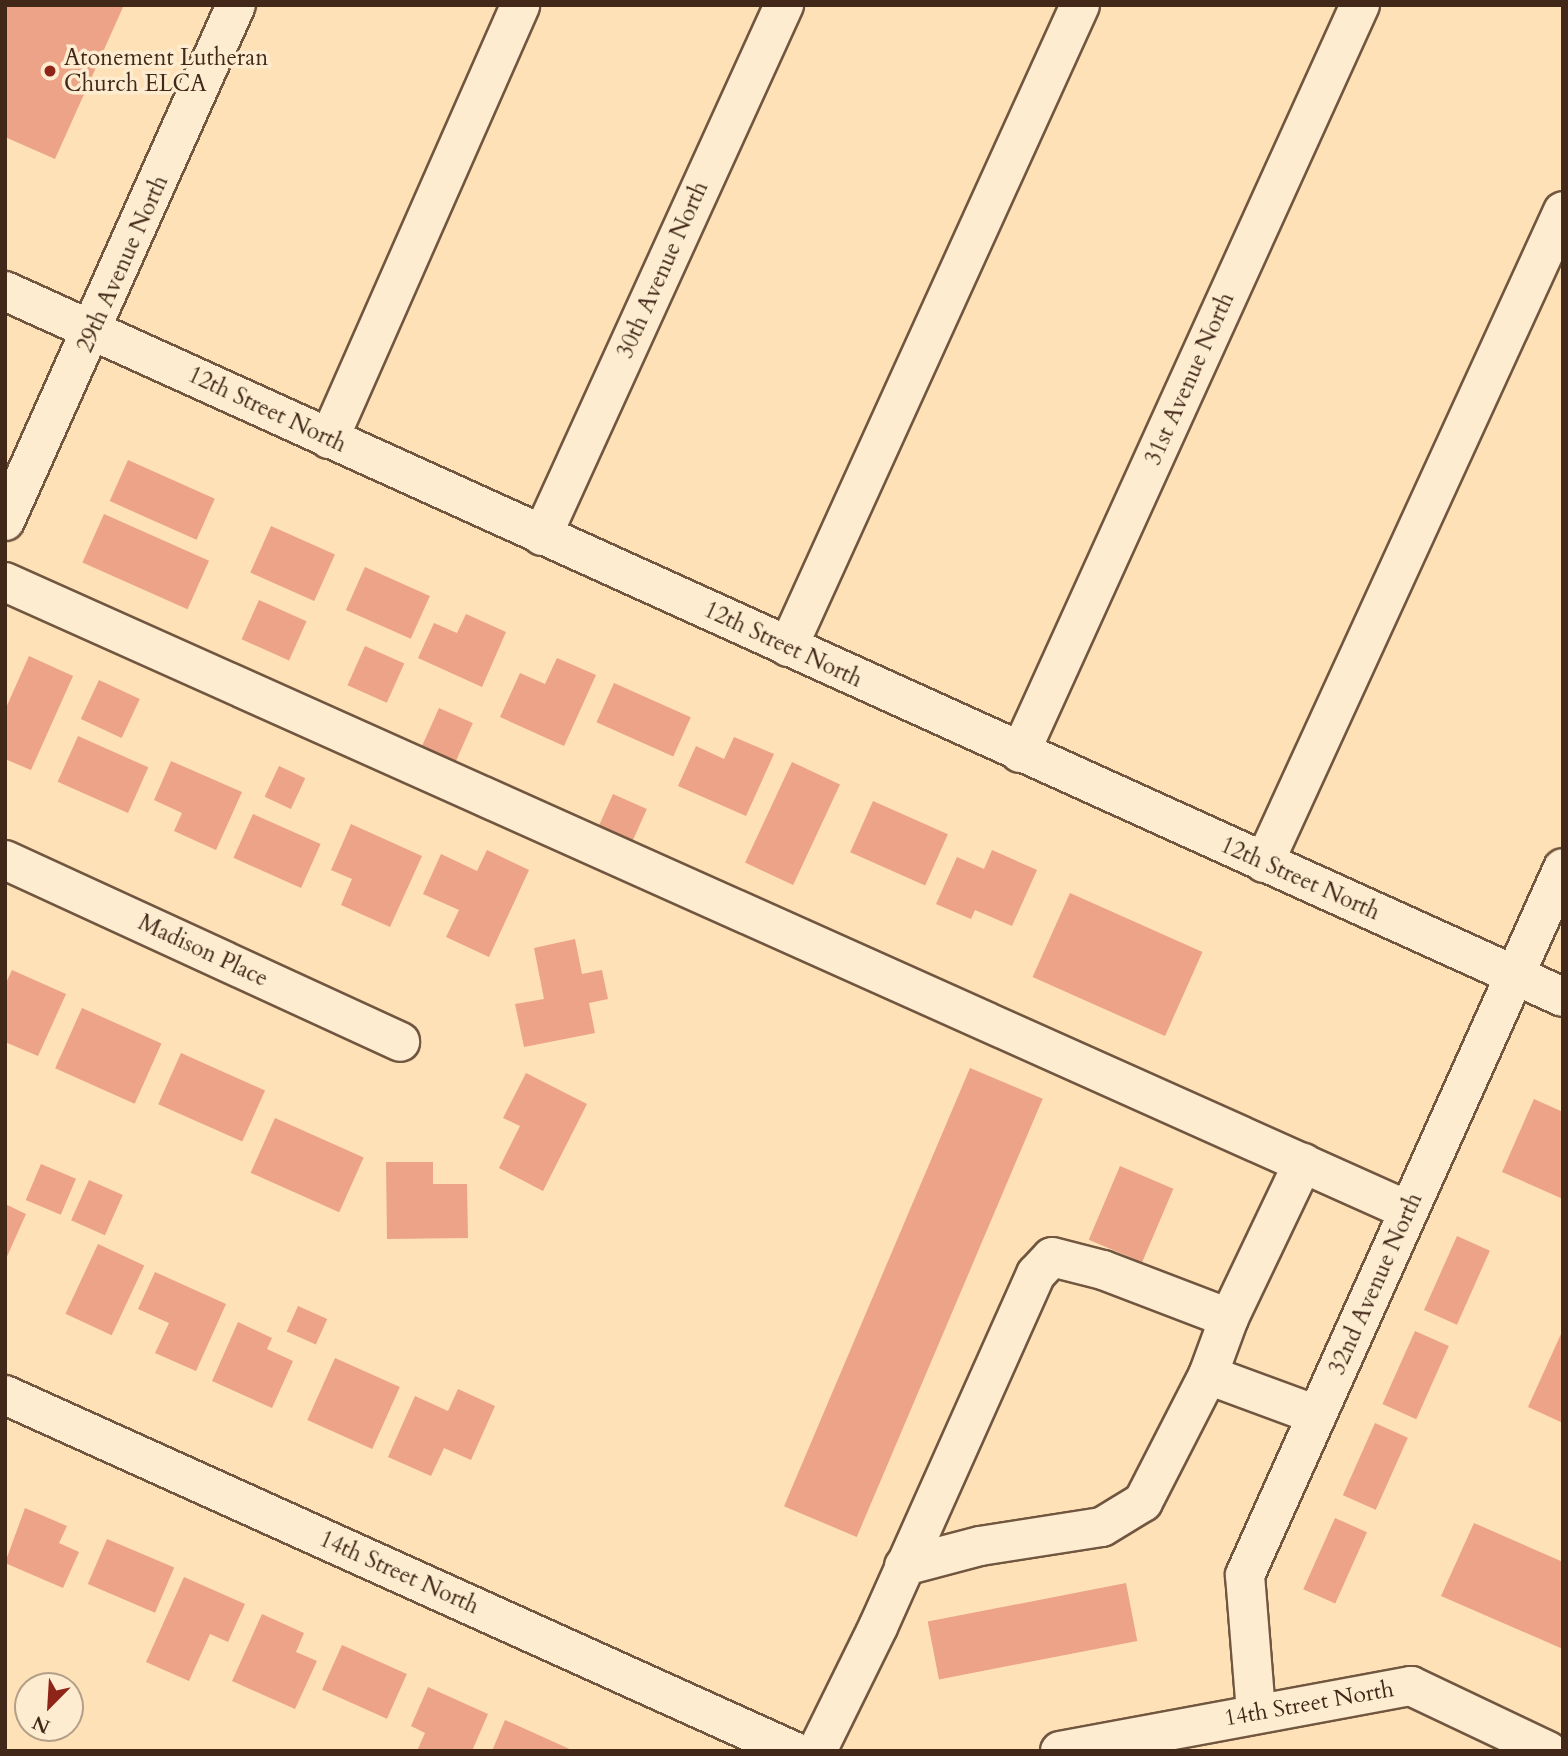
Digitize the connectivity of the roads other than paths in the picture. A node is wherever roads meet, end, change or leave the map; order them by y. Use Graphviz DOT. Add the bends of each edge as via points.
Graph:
graph roads {
  1 [pos="236,5"];
  2 [pos="520,5"];
  3 [pos="784,5"];
  4 [pos="1080,5"];
  5 [pos="1360,5"];
  6 [pos="1563,211"];
  7 [pos="5,291"];
  8 [pos="94,331"];
  9 [pos="329,439"];
  10 [pos="6,520"];
  11 [pos="542,536"];
  12 [pos="5,582"];
  13 [pos="788,647"];
  14 [pos="1020,753"];
  15 [pos="5,860"];
  16 [pos="1264,863"];
  17 [pos="1563,868"];
  18 [pos="1515,975"];
  19 [pos="1563,997"];
  20 [pos="400,1042"];
  21 [pos="1303,1163"];
  22 [pos="1409,1211"];
  23 [pos="1229,1318"];
  24 [pos="1208,1375"];
  25 [pos="5,1395"];
  26 [pos="1317,1415"];
  27 [pos="904,1566"];
  28 [pos="1256,1712"];
  29 [pos="793,1751"];
  30 [pos="817,1751"];
  31 [pos="1060,1751"];
  32 [pos="1548,1751"];
  1 -- 8 [label="street, 29th Avenue North"];
  2 -- 9 [label="street"];
  3 -- 11 [label="street, 30th Avenue North"];
  4 -- 13 [label="street"];
  5 -- 14 [label="street, 31st Avenue North"];
  6 -- 16 [label="street"];
  7 -- 8 [label="street, 12th Street North"];
  8 -- 9 [label="street, 12th Street North"];
  8 -- 10 [label="street, 29th Avenue North"];
  9 -- 11 [label="street, 12th Street North"];
  11 -- 13 [label="street, 12th Street North"];
  12 -- 21 [label="street"];
  13 -- 14 [label="street, 12th Street North"];
  14 -- 16 [label="street, 12th Street North"];
  15 -- 20 [label="street, Madison Place"];
  16 -- 18 [label="street, 12th Street North"];
  17 -- 18 [label="street, 32nd Avenue North"];
  18 -- 19 [label="street, 12th Street North"];
  18 -- 22 [label="street, 32nd Avenue North"];
  21 -- 22 [label="street"];
  21 -- 23 [label="street"];
  22 -- 26 [label="street, 32nd Avenue North"];
  23 -- 24 [label="street"];
  23 -- 27 [label="street" via="1103,1270 1052,1257 1036,1274"];
  24 -- 26 [label="street"];
  24 -- 27 [label="street" via="1143,1502 1102,1527 980,1546"];
  25 -- 29 [label="street, 14th Street North"];
  26 -- 28 [label="street, 32nd Avenue North" via="1245,1575"];
  27 -- 30 [label="street"];
  28 -- 31 [label="street, 14th Street North"];
  28 -- 32 [label="street, 14th Street North" via="1411,1686"];
}
